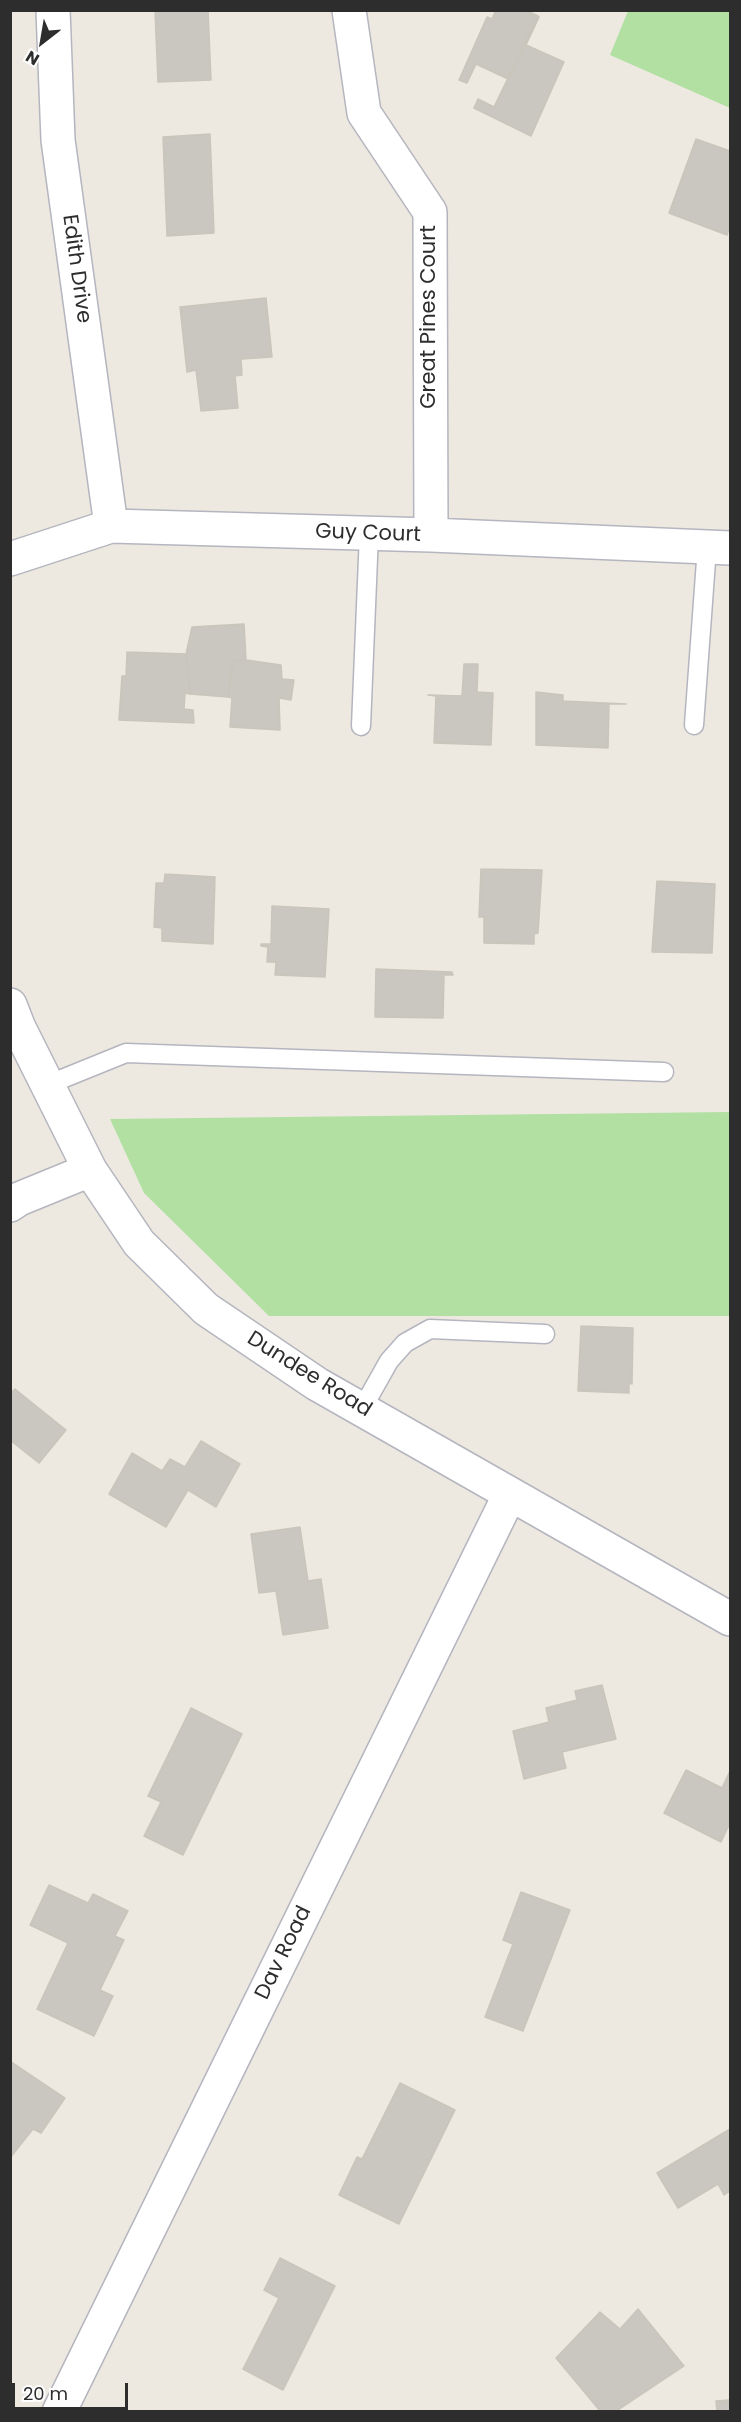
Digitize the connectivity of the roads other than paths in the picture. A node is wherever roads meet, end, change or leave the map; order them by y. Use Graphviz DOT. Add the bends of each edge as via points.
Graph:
graph roads {
  1 [pos="53,10"];
  2 [pos="350,10"];
  3 [pos="111,526"];
  4 [pos="369,534"];
  5 [pos="431,536"];
  6 [pos="719,548"];
  7 [pos="10,559"];
  8 [pos="694,725"];
  9 [pos="361,726"];
  10 [pos="10,1005"];
  11 [pos="664,1072"];
  12 [pos="47,1085"];
  13 [pos="90,1170"];
  14 [pos="10,1205"];
  15 [pos="545,1334"];
  16 [pos="362,1409"];
  17 [pos="510,1494"];
  18 [pos="730,1619"];
  19 [pos="59,2412"];
  1 -- 3 [label="street, Edith Drive" via="58,140"];
  2 -- 5 [label="street, Great Pines Court" via="364,113 430,212"];
  3 -- 4 [label="street, Guy Court"];
  3 -- 7 [label="street, Guy Court"];
  4 -- 5 [label="street, Guy Court"];
  4 -- 9 [label="lane"];
  5 -- 6 [label="street, Guy Court"];
  6 -- 8 [label="lane"];
  10 -- 12 [label="street, Dundee Road"];
  11 -- 12 [label="lane" via="126,1053"];
  12 -- 13 [label="street, Dundee Road"];
  13 -- 14 [label="street"];
  13 -- 16 [label="street, Dundee Road" via="139,1243 206,1309 317,1384"];
  15 -- 16 [label="lane" via="430,1329 405,1343 389,1361"];
  16 -- 17 [label="street, Dundee Road"];
  17 -- 18 [label="street, Dundee Road"];
  17 -- 19 [label="street, Dav Road"];
}
